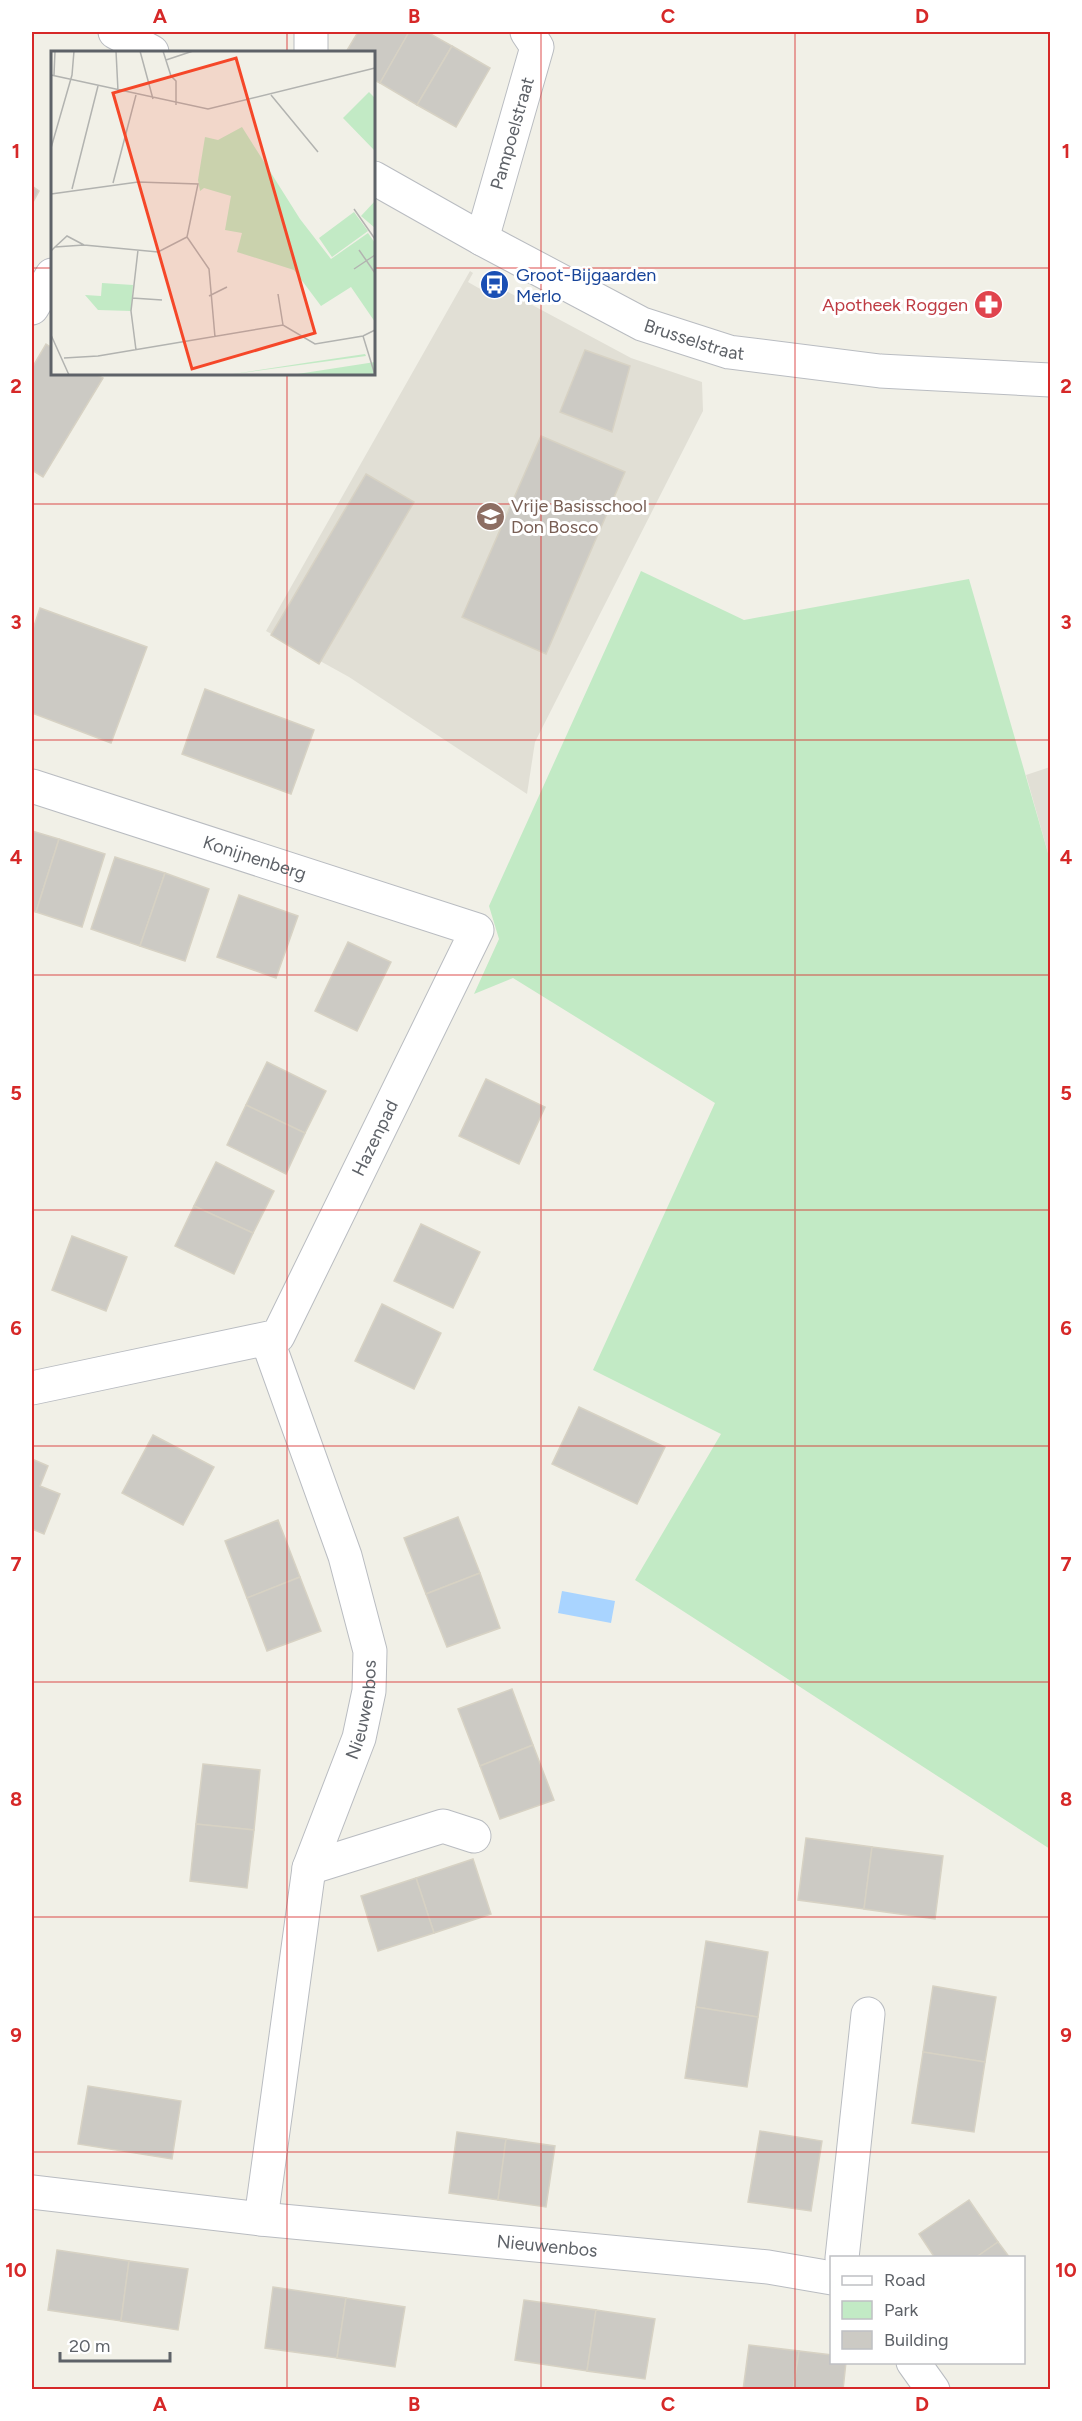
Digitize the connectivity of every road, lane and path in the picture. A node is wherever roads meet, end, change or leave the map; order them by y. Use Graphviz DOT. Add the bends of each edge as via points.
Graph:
graph roads {
  1 [pos="115,32"];
  2 [pos="311,32"];
  3 [pos="527,32"];
  4 [pos="150,51"];
  5 [pos="311,51"];
  6 [pos="375,179"];
  7 [pos="482,238"];
  8 [pos="51,277"];
  9 [pos="32,308"];
  10 [pos="1050,380"];
  11 [pos="32,786"];
  12 [pos="477,930"];
  13 [pos="267,1339"];
  14 [pos="32,1388"];
  15 [pos="474,1836"];
  16 [pos="309,1868"];
  17 [pos="868,2014"];
  18 [pos="32,2192"];
  19 [pos="261,2218"];
  20 [pos="842,2256"];
  21 [pos="830,2278"];
  22 [pos="914,2364"];
  23 [pos="933,2390"];
  1 -- 4 [label="street"];
  2 -- 5 [label="street"];
  3 -- 7 [label="street, Pampoelstraat" via="537,47"];
  6 -- 7 [label="street, Brusselstraat"];
  7 -- 10 [label="street, Brusselstraat" via="642,324 729,352 880,371"];
  8 -- 9 [label="street"];
  11 -- 12 [label="street, Konijnenberg"];
  12 -- 13 [label="street, Hazenpad" via="278,1336"];
  13 -- 14 [label="street"];
  13 -- 16 [label="street, Nieuwenbos" via="345,1556 370,1651 369,1691 359,1738"];
  15 -- 16 [label="street" via="442,1826"];
  16 -- 19 [label="street, Nieuwenbos"];
  17 -- 20 [label="street"];
  18 -- 19 [label="street, Nieuwenbos"];
  19 -- 21 [label="street, Nieuwenbos" via="768,2267"];
  22 -- 23 [label="street"];
}
